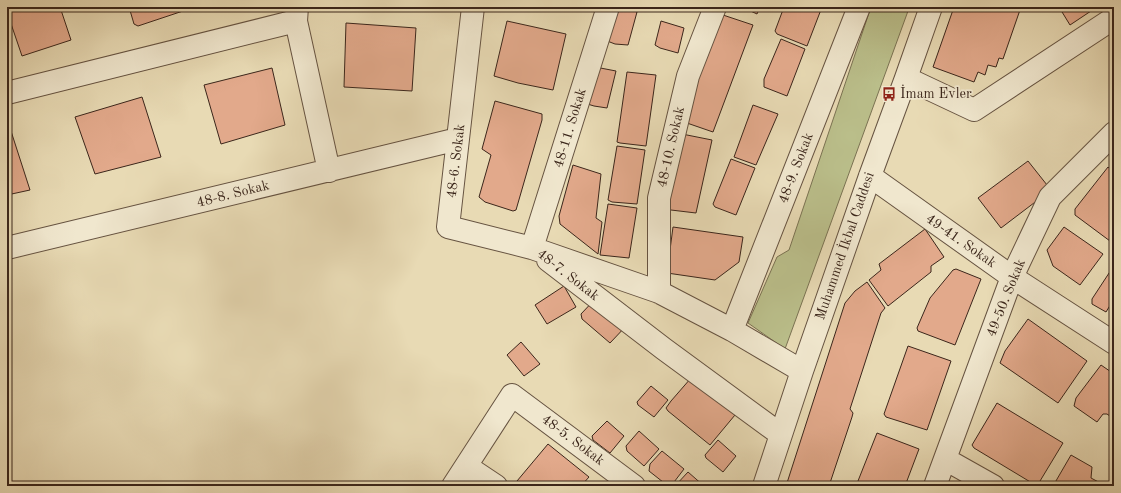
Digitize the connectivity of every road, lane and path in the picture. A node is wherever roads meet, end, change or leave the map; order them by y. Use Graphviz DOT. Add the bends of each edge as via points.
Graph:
graph roads {
  1 [pos="473,7"];
  2 [pos="608,7"];
  3 [pos="715,7"];
  4 [pos="859,7"];
  5 [pos="931,7"];
  6 [pos="296,14"];
  7 [pos="1114,18"];
  8 [pos="906,78"];
  9 [pos="7,93"];
  10 [pos="1113,135"];
  11 [pos="458,139"];
  12 [pos="329,171"];
  13 [pos="870,176"];
  14 [pos="7,248"];
  15 [pos="532,248"];
  16 [pos="1012,277"];
  17 [pos="659,292"];
  18 [pos="732,330"];
  19 [pos="1114,343"];
  20 [pos="802,370"];
  21 [pos="780,434"];
  22 [pos="945,459"];
  23 [pos="466,466"];
  24 [pos="453,486"];
  25 [pos="496,486"];
  26 [pos="634,486"];
  27 [pos="764,486"];
  28 [pos="936,486"];
  29 [pos="993,486"];
  1 -- 11 [label="street, 48-6. Sokak"];
  2 -- 15 [label="street, 48-11. Sokak"];
  3 -- 17 [label="street, 48-10. Sokak" via="688,76 659,198"];
  4 -- 18 [label="street, 48-9. Sokak"];
  5 -- 8 [label="street, Muhammed İkbal Caddesi"];
  6 -- 9 [label="street"];
  6 -- 12 [label="street"];
  7 -- 8 [label="street" via="974,110"];
  8 -- 13 [label="street, Muhammed İkbal Caddesi"];
  10 -- 16 [label="street, 49-50. Sokak" via="1050,197"];
  11 -- 12 [label="street, 48-8. Sokak"];
  11 -- 15 [label="street, 48-6. Sokak" via="448,228"];
  12 -- 14 [label="street, 48-8. Sokak"];
  13 -- 16 [label="street, 49-41. Sokak"];
  13 -- 20 [label="street, Muhammed İkbal Caddesi"];
  15 -- 17 [label="street, 48-7. Sokak"];
  15 -- 21 [label="street, 48-7. Sokak"];
  16 -- 19 [label="street, 49-41. Sokak"];
  16 -- 22 [label="street, 49-50. Sokak"];
  17 -- 18 [label="street, 48-7. Sokak"];
  18 -- 20 [label="street, 48-7. Sokak"];
  20 -- 21 [label="street, Muhammed İkbal Caddesi"];
  21 -- 27 [label="street, Muhammed İkbal Caddesi"];
  22 -- 28 [label="street, 49-50. Sokak"];
  22 -- 29 [label="street"];
  23 -- 24 [label="street"];
  23 -- 25 [label="street"];
  23 -- 26 [label="street, 48-5. Sokak" via="512,395"];
}
